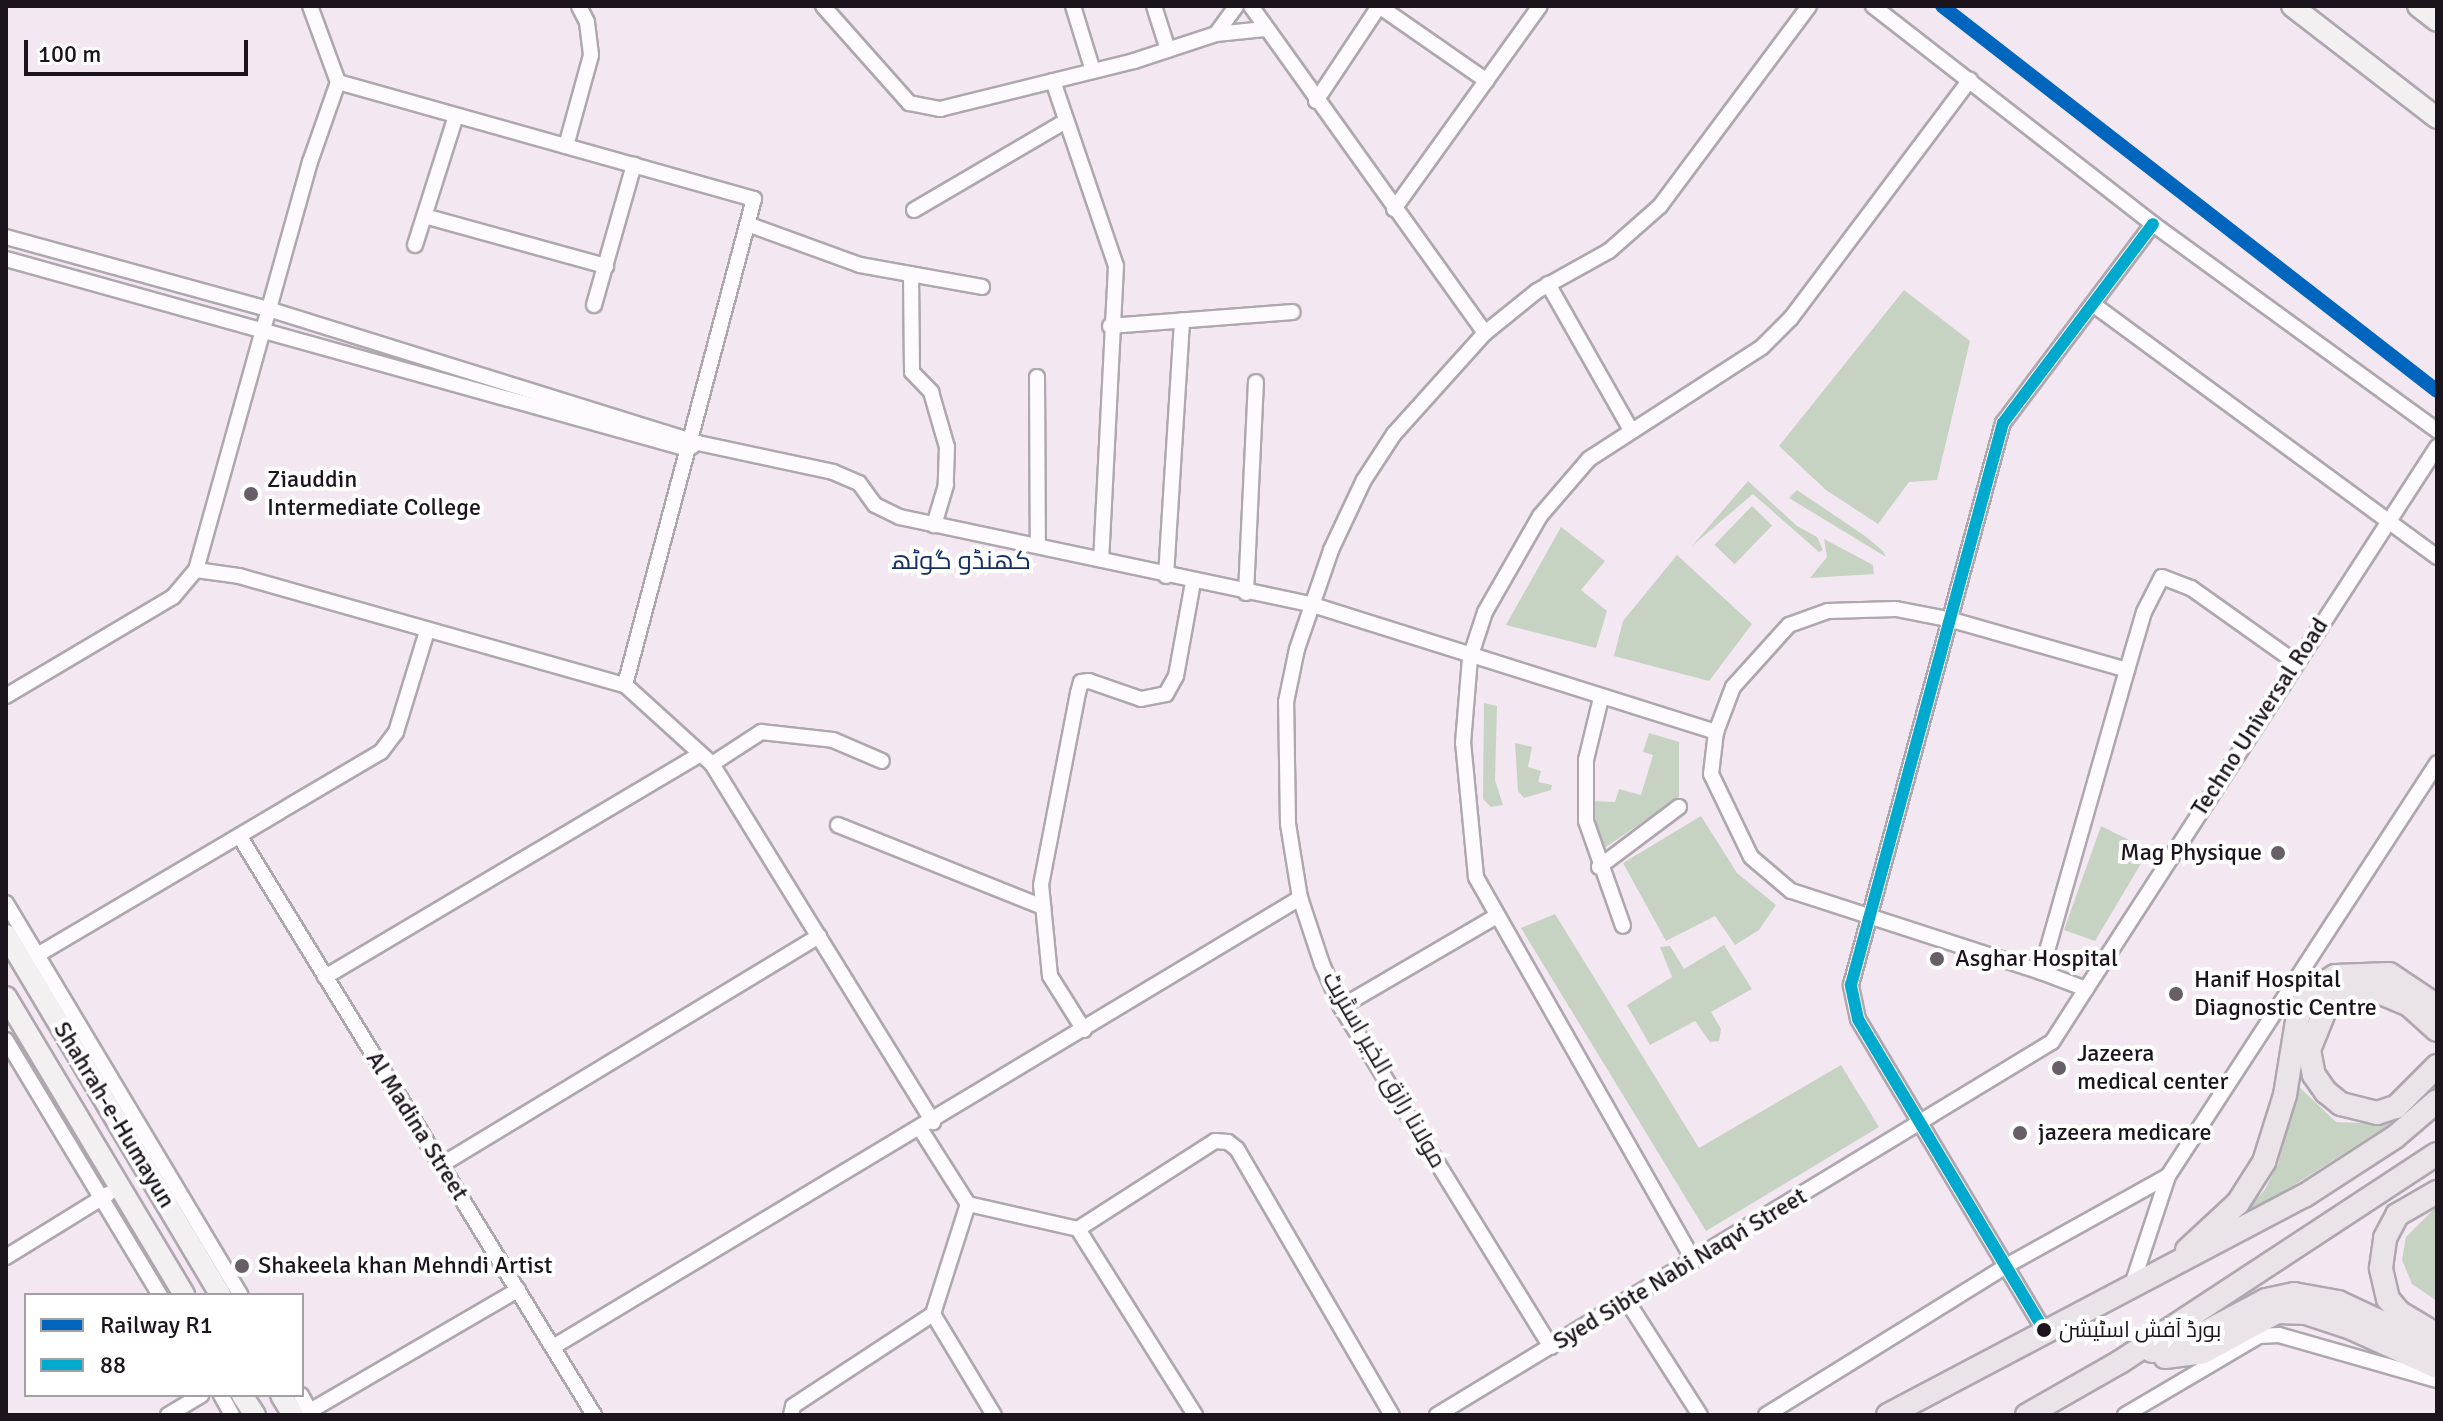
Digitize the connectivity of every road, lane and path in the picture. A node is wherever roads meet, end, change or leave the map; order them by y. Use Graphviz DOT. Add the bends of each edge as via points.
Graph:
graph roads {
  1 [pos="310,6"];
  2 [pos="579,6"];
  3 [pos="823,6"];
  4 [pos="1073,6"];
  5 [pos="1154,6"];
  6 [pos="1236,6"];
  7 [pos="1251,6"];
  8 [pos="1540,6"];
  9 [pos="1809,6"];
  10 [pos="1873,6"];
  11 [pos="2292,6"];
  12 [pos="2418,6"];
  13 [pos="2437,21"];
  14 [pos="1265,29"];
  15 [pos="1216,34"];
  16 [pos="1168,50"];
  17 [pos="1093,71"];
  18 [pos="1970,80"];
  19 [pos="1053,81"];
  20 [pos="1487,81"];
  21 [pos="338,82"];
  22 [pos="1316,101"];
  23 [pos="456,116"];
  24 [pos="2437,118"];
  25 [pos="1066,121"];
  26 [pos="566,146"];
  27 [pos="634,165"];
  28 [pos="1394,209"];
  29 [pos="914,210"];
  30 [pos="428,217"];
  31 [pos="2153,224"];
  32 [pos="750,225"];
  33 [pos="6,237"];
  34 [pos="415,245"];
  35 [pos="6,259"];
  36 [pos="606,266"];
  37 [pos="911,274"];
  38 [pos="1548,284"];
  39 [pos="982,287"];
  40 [pos="594,305"];
  41 [pos="2094,305"];
  42 [pos="268,309"];
  43 [pos="1292,312"];
  44 [pos="1182,321"];
  45 [pos="1110,326"];
  46 [pos="263,331"];
  47 [pos="1485,333"];
  48 [pos="1037,377"];
  49 [pos="1256,382"];
  50 [pos="1631,430"];
  51 [pos="2437,430"];
  52 [pos="692,443"];
  53 [pos="2437,447"];
  54 [pos="2387,521"];
  55 [pos="934,525"];
  56 [pos="1038,546"];
  57 [pos="2437,557"];
  58 [pos="1101,559"];
  59 [pos="196,570"];
  60 [pos="1166,576"];
  61 [pos="1193,582"];
  62 [pos="1246,593"];
  63 [pos="1313,605"];
  64 [pos="1952,620"];
  65 [pos="427,631"];
  66 [pos="1470,658"];
  67 [pos="2295,662"];
  68 [pos="2127,670"];
  69 [pos="625,685"];
  70 [pos="6,696"];
  71 [pos="1601,698"];
  72 [pos="1716,732"];
  73 [pos="706,759"];
  74 [pos="882,761"];
  75 [pos="2437,763"];
  76 [pos="1679,807"];
  77 [pos="838,825"];
  78 [pos="240,837"];
  79 [pos="1599,867"];
  80 [pos="1300,898"];
  81 [pos="6,903"];
  82 [pos="1043,907"];
  83 [pos="1495,917"];
  84 [pos="1869,920"];
  85 [pos="1623,926"];
  86 [pos="6,935"];
  87 [pos="819,936"];
  88 [pos="39,954"];
  89 [pos="2041,972"];
  90 [pos="325,977"];
  91 [pos="2086,989"];
  92 [pos="6,997"];
  93 [pos="2437,1006"];
  94 [pos="1341,1007"];
  95 [pos="1084,1030"];
  96 [pos="2437,1030"];
  97 [pos="6,1040"];
  98 [pos="2437,1066"];
  99 [pos="2437,1101"];
  100 [pos="1924,1123"];
  101 [pos="927,1126"];
  102 [pos="2437,1154"];
  103 [pos="441,1165"];
  104 [pos="2168,1176"];
  105 [pos="120,1185"];
  106 [pos="2434,1191"];
  107 [pos="101,1199"];
  108 [pos="968,1204"];
  109 [pos="1078,1229"];
  110 [pos="6,1257"];
  111 [pos="1694,1261"];
  112 [pos="2006,1266"];
  113 [pos="2160,1275"];
  114 [pos="2131,1288"];
  115 [pos="518,1290"];
  116 [pos="159,1293"];
  117 [pos="183,1293"];
  118 [pos="220,1293"];
  119 [pos="240,1293"];
  120 [pos="1627,1301"];
  121 [pos="933,1314"];
  122 [pos="2044,1330"];
  123 [pos="2437,1333"];
  124 [pos="553,1347"];
  125 [pos="1551,1347"];
  126 [pos="2437,1348"];
  127 [pos="2120,1362"];
  128 [pos="2437,1367"];
  129 [pos="2437,1380"];
  130 [pos="198,1397"];
  131 [pos="222,1397"];
  132 [pos="243,1397"];
  133 [pos="283,1397"];
  134 [pos="304,1414"];
  135 [pos="791,1414"];
  136 [pos="168,1415"];
  137 [pos="232,1415"];
  138 [pos="255,1415"];
  139 [pos="594,1415"];
  140 [pos="994,1415"];
  141 [pos="1195,1415"];
  142 [pos="1392,1415"];
  143 [pos="1437,1415"];
  144 [pos="1700,1415"];
  145 [pos="1766,1415"];
  146 [pos="1888,1415"];
  147 [pos="2027,1415"];
  148 [pos="2125,1415"];
  1 -- 21 [label="street"];
  2 -- 26 [label="street" via="591,55"];
  3 -- 19 [label="street" via="909,103 940,109"];
  4 -- 17 [label="street"];
  5 -- 16 [label="street"];
  6 -- 15 [label="street"];
  7 -- 14 [label="street"];
  8 -- 20 [label="street"];
  9 -- 38 [label="street, مولانا رازق الخیر اسٹریٹ" via="1660,206 1609,251"];
  10 -- 18 [label="street"];
  11 -- 24 [label="main road"];
  12 -- 13 [label="main road"];
  14 -- 15 [label="street"];
  14 -- 22 [label="street"];
  15 -- 16 [label="street"];
  16 -- 17 [label="street"];
  17 -- 19 [label="street"];
  18 -- 31 [label="street"];
  18 -- 50 [label="street" via="1791,318 1762,347"];
  19 -- 25 [label="street"];
  20 -- 22 [label="street" via="1379,6"];
  20 -- 28 [label="street"];
  21 -- 23 [label="street"];
  21 -- 42 [label="street"];
  22 -- 28 [label="street"];
  23 -- 26 [label="street"];
  23 -- 30 [label="street"];
  25 -- 29 [label="street"];
  25 -- 45 [label="street" via="1116,266"];
  26 -- 27 [label="street"];
  27 -- 32 [label="street" via="754,199"];
  27 -- 36 [label="street"];
  28 -- 47 [label="street"];
  30 -- 34 [label="street"];
  30 -- 36 [label="street"];
  31 -- 41 [label="street"];
  31 -- 51 [label="street"];
  32 -- 37 [label="street" via="860,265"];
  32 -- 52 [label="street"];
  33 -- 42 [label="street"];
  35 -- 46 [label="street"];
  36 -- 40 [label="street"];
  37 -- 39 [label="street"];
  37 -- 55 [label="street" via="912,372 931,392 947,447 946,485"];
  38 -- 47 [label="street, مولانا رازق الخیر اسٹریٹ"];
  38 -- 50 [label="street"];
  41 -- 54 [label="street"];
  41 -- 64 [label="street" via="2003,423"];
  42 -- 46 [label="street"];
  42 -- 52 [label="street"];
  43 -- 44 [label="street"];
  44 -- 45 [label="street"];
  44 -- 60 [label="street"];
  45 -- 58 [label="street"];
  46 -- 52 [label="street"];
  46 -- 59 [label="street"];
  47 -- 63 [label="street, مولانا رازق الخیر اسٹریٹ" via="1440,379 1371,469 1331,550"];
  48 -- 56 [label="street"];
  49 -- 62 [label="street"];
  50 -- 66 [label="street" via="1589,459 1540,516 1485,612"];
  52 -- 55 [label="street" via="833,472 859,483 875,505"];
  52 -- 69 [label="street"];
  53 -- 54 [label="street, Techno Universal Road"];
  54 -- 57 [label="street"];
  54 -- 67 [label="street, Techno Universal Road"];
  55 -- 56 [label="street"];
  56 -- 58 [label="street"];
  58 -- 60 [label="street"];
  59 -- 65 [label="street" via="239,576"];
  59 -- 70 [label="street" via="173,597"];
  60 -- 61 [label="street"];
  61 -- 62 [label="street"];
  61 -- 82 [label="street" via="1176,676 1166,694 1141,699 1081,682 1053,805 1041,885"];
  62 -- 63 [label="street"];
  63 -- 66 [label="street"];
  63 -- 80 [label="street, مولانا رازق الخیر اسٹریٹ" via="1286,702 1288,824"];
  64 -- 68 [label="street"];
  64 -- 72 [label="street" via="1860,607 1789,625 1733,687"];
  64 -- 84 [label="street"];
  65 -- 69 [label="street"];
  65 -- 78 [label="street" via="390,743"];
  66 -- 71 [label="street"];
  66 -- 83 [label="street" via="1463,743 1467,809 1476,877"];
  67 -- 68 [label="street" via="2191,588 2162,577 2144,612"];
  67 -- 91 [label="street, Techno Universal Road"];
  68 -- 89 [label="street"];
  69 -- 73 [label="street"];
  71 -- 72 [label="street"];
  71 -- 79 [label="street" via="1583,789"];
  72 -- 84 [label="street" via="1711,774 1751,857 1791,891"];
  73 -- 74 [label="street" via="761,732 833,740"];
  73 -- 87 [label="street"];
  73 -- 90 [label="street"];
  75 -- 104 [label="street"];
  76 -- 79 [label="street"];
  77 -- 82 [label="street"];
  78 -- 88 [label="street"];
  78 -- 90 [label="street, Al Madina Street"];
  79 -- 85 [label="street"];
  80 -- 94 [label="street, مولانا رازق الخیر اسٹریٹ"];
  80 -- 95 [label="street"];
  81 -- 88 [label="street"];
  82 -- 95 [label="street" via="1050,976"];
  83 -- 94 [label="street"];
  83 -- 111 [label="street"];
  84 -- 89 [label="street"];
  84 -- 100 [label="street" via="1851,1000"];
  86 -- 118 [label="main road, Shahrah-e-Humayun"];
  87 -- 101 [label="street"];
  87 -- 103 [label="street"];
  88 -- 119 [label="street"];
  89 -- 91 [label="street"];
  90 -- 103 [label="street, Al Madina Street"];
  91 -- 100 [label="street, Techno Universal Road" via="2052,1042"];
  92 -- 105 [label="main road, Shahrah-e-Humayun"];
  93 -- 113 [label="main road" via="2389,974 2335,976 2317,987 2303,1002 2297,1021 2285,1095 2264,1162 2238,1203"];
  94 -- 125 [label="street, مولانا رازق الخیر اسٹریٹ"];
  95 -- 101 [label="street"];
  96 -- 98 [label="main road" via="2386,991 2367,987 2330,998 2309,1050 2314,1075 2341,1104 2377,1113 2396,1107"];
  97 -- 107 [label="street"];
  99 -- 113 [label="main road" via="2395,1137 2315,1190"];
  100 -- 111 [label="street, Syed Sibte Nabi Naqvi Street"];
  100 -- 112 [label="street"];
  101 -- 108 [label="street"];
  101 -- 124 [label="street"];
  102 -- 127 [label="main road"];
  103 -- 115 [label="street, Al Madina Street"];
  104 -- 112 [label="street"];
  104 -- 114 [label="street"];
  105 -- 107 [label="street"];
  105 -- 117 [label="main road, Shahrah-e-Humayun"];
  106 -- 123 [label="main road" via="2397,1215 2382,1254 2388,1299 2413,1325"];
  107 -- 110 [label="street"];
  107 -- 116 [label="street"];
  108 -- 109 [label="street"];
  108 -- 121 [label="street"];
  109 -- 141 [label="street"];
  109 -- 142 [label="street" via="1215,1141 1228,1142 1237,1149"];
  111 -- 120 [label="street, Syed Sibte Nabi Naqvi Street"];
  112 -- 122 [label="street"];
  112 -- 145 [label="street"];
  113 -- 114 [label="main road"];
  114 -- 122 [label="main road"];
  115 -- 124 [label="street, Al Madina Street"];
  115 -- 134 [label="street"];
  120 -- 125 [label="street, Syed Sibte Nabi Naqvi Street"];
  120 -- 144 [label="street"];
  121 -- 135 [label="street" via="793,1406"];
  121 -- 140 [label="street"];
  122 -- 146 [label="main road"];
  124 -- 139 [label="street, Al Madina Street"];
  125 -- 143 [label="street, Syed Sibte Nabi Naqvi Street"];
  126 -- 127 [label="main road" via="2317,1295 2266,1300 2202,1334"];
  127 -- 128 [label="main road" via="2203,1352 2277,1312 2306,1313 2351,1328"];
  127 -- 147 [label="main road"];
  129 -- 148 [label="street" via="2279,1335 2259,1336"];
  130 -- 136 [label="street"];
  131 -- 137 [label="street"];
  132 -- 138 [label="main road"];
  133 -- 134 [label="main road"];
}
